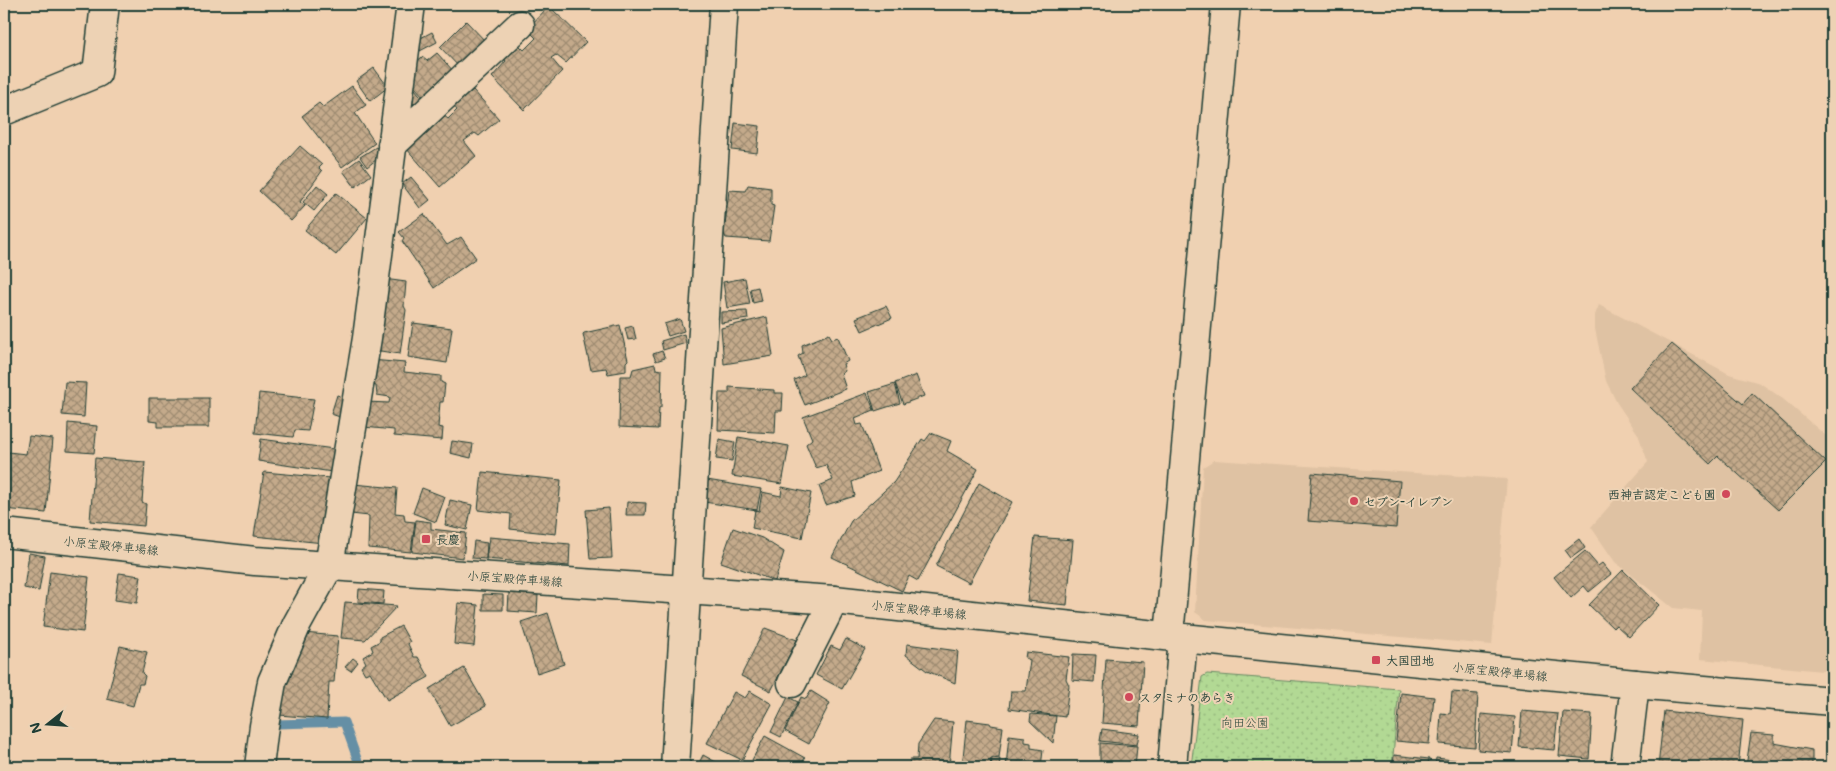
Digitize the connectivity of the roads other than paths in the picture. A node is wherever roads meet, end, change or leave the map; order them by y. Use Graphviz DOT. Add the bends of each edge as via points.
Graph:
graph roads {
  1 [pos="105,4"];
  2 [pos="411,4"];
  3 [pos="724,4"];
  4 [pos="1226,4"];
  5 [pos="520,25"];
  6 [pos="4,111"];
  7 [pos="392,144"];
  8 [pos="4,533"];
  9 [pos="329,566"];
  10 [pos="686,590"];
  11 [pos="834,600"];
  12 [pos="1176,637"];
  13 [pos="792,683"];
  14 [pos="1635,684"];
  15 [pos="1832,701"];
  16 [pos="259,767"];
  17 [pos="675,767"];
  18 [pos="1172,767"];
  19 [pos="1625,767"];
  1 -- 6 [label="street" via="96,73"];
  2 -- 7 [label="street"];
  3 -- 10 [label="street"];
  4 -- 12 [label="street"];
  5 -- 7 [label="street"];
  7 -- 9 [label="street" via="367,338"];
  8 -- 9 [label="street, 小原宝殿停車場線" via="255,561"];
  9 -- 10 [label="street, 小原宝殿停車場線"];
  9 -- 16 [label="street" via="297,624 272,682"];
  10 -- 11 [label="street, 小原宝殿停車場線"];
  10 -- 17 [label="street"];
  11 -- 12 [label="street, 小原宝殿停車場線"];
  11 -- 13 [label="street"];
  12 -- 14 [label="street, 小原宝殿停車場線"];
  12 -- 18 [label="street"];
  14 -- 15 [label="street, 小原宝殿停車場線"];
  14 -- 19 [label="street"];
}
